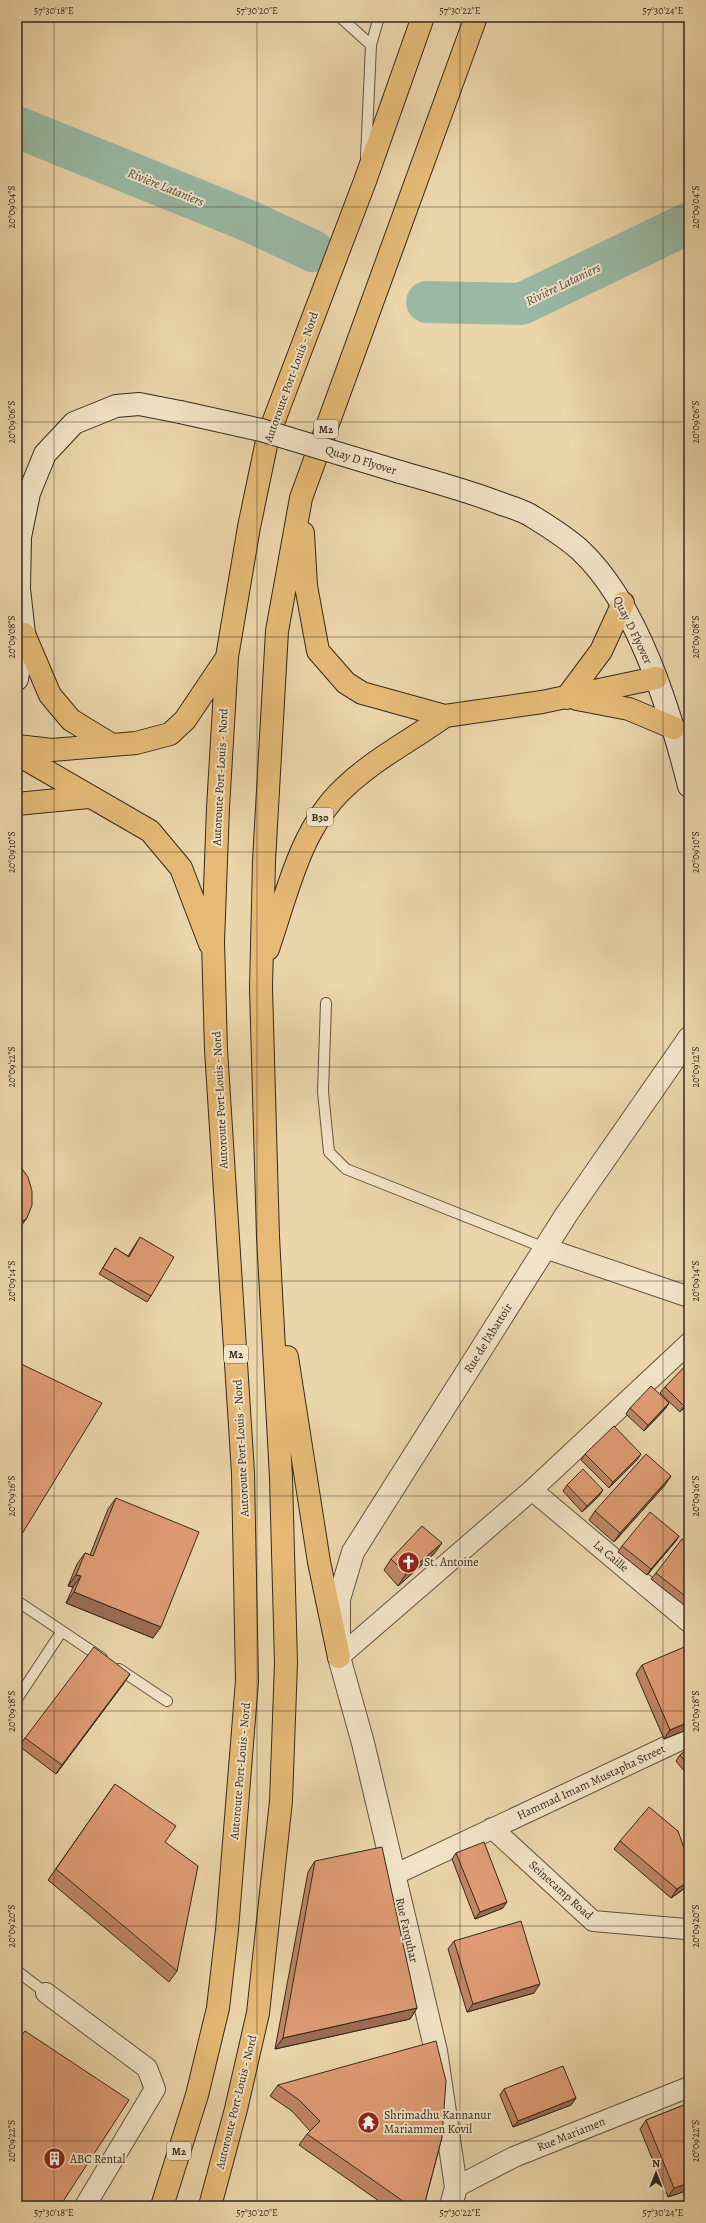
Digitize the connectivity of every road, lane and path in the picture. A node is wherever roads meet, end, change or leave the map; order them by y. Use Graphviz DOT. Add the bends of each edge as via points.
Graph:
graph roads {
  1 [pos="340,17"];
  2 [pos="379,17"];
  3 [pos="423,17"];
  4 [pos="476,17"];
  5 [pos="371,45"];
  6 [pos="365,181"];
  7 [pos="301,498"];
  8 [pos="622,603"];
  9 [pos="24,634"];
  10 [pos="227,657"];
  11 [pos="656,678"];
  12 [pos="17,679"];
  13 [pos="566,698"];
  14 [pos="445,716"];
  15 [pos="680,737"];
  16 [pos="112,745"];
  17 [pos="17,746"];
  18 [pos="17,754"];
  19 [pos="689,786"];
  20 [pos="88,797"];
  21 [pos="17,804"];
  22 [pos="214,954"];
  23 [pos="261,968"];
  24 [pos="326,1003"];
  25 [pos="689,1038"];
  26 [pos="268,1237"];
  27 [pos="545,1248"];
  28 [pos="689,1297"];
  29 [pos="689,1344"];
  30 [pos="532,1490"];
  31 [pos="17,1601"];
  32 [pos="689,1622"];
  33 [pos="62,1631"];
  34 [pos="340,1657"];
  35 [pos="17,1699"];
  36 [pos="167,1701"];
  37 [pos="689,1736"];
  38 [pos="492,1828"];
  39 [pos="394,1875"];
  40 [pos="689,1927"];
  41 [pos="17,1971"];
  42 [pos="46,1993"];
  43 [pos="689,2087"];
  44 [pos="453,2196"];
  45 [pos="85,2206"];
  46 [pos="162,2206"];
  47 [pos="210,2206"];
  1 -- 5 [label="lane"];
  2 -- 5 [label="lane"];
  3 -- 6 [label="highway, Autoroute Port-Louis - Nord / M2"];
  4 -- 7 [label="highway, Autoroute Port-Louis - Nord / M2"];
  5 -- 6 [label="lane"];
  6 -- 10 [label="highway, Autoroute Port-Louis - Nord / M2" via="268,436 249,527"];
  7 -- 14 [label="highway" via="306,586 318,651 346,683 362,693"];
  7 -- 23 [label="highway, Autoroute Port-Louis - Nord / M2" via="277,631 270,725"];
  8 -- 9 [label="street, Quay D Flyover, bridge" via="608,581 579,549 529,515 472,492 261,430 139,404 116,406 74,423 45,454 29,492 20,537 19,589"];
  8 -- 11 [label="street, Quay D Flyover"];
  8 -- 13 [label="highway" via="601,652"];
  9 -- 12 [label="street, Quay D Flyover"];
  9 -- 16 [label="highway" via="50,695 71,720"];
  10 -- 16 [label="highway" via="185,720 170,734 136,743"];
  10 -- 22 [label="highway, Autoroute Port-Louis - Nord / M2" via="218,808"];
  11 -- 13 [label="highway"];
  11 -- 15 [label="street, Quay D Flyover"];
  13 -- 14 [label="highway"];
  13 -- 15 [label="highway" via="629,709"];
  14 -- 23 [label="highway, B30" via="383,756 344,788 323,812 307,837"];
  15 -- 19 [label="street, Quay D Flyover"];
  16 -- 17 [label="highway" via="52,750"];
  18 -- 20 [label="highway"];
  20 -- 21 [label="highway"];
  20 -- 22 [label="highway" via="116,810 150,831 181,868"];
  22 -- 46 [label="highway, Autoroute Port-Louis - Nord / M2" via="216,1050 243,1473 247,1681 227,1930 218,2008 197,2095"];
  23 -- 26 [label="highway, Autoroute Port-Louis - Nord / M2"];
  24 -- 27 [label="lane" via="323,1092 329,1152 346,1169"];
  25 -- 27 [label="street, Rue de l'Abattoir"];
  26 -- 34 [label="highway" via="319,1562"];
  26 -- 47 [label="highway, Autoroute Port-Louis - Nord / M2" via="281,1478 286,1663 281,1801 258,2013"];
  27 -- 28 [label="street"];
  27 -- 34 [label="street, Rue de l'Abattoir" via="353,1552 340,1599"];
  29 -- 30 [label="street"];
  30 -- 32 [label="street, La Caille"];
  30 -- 34 [label="street"];
  31 -- 33 [label="lane"];
  33 -- 35 [label="lane"];
  33 -- 36 [label="lane"];
  34 -- 39 [label="street, Rue Farquhar"];
  37 -- 38 [label="street, Hammad Imam Mustapha Street"];
  38 -- 39 [label="street, Hammad Imam Mustapha Street"];
  38 -- 40 [label="street, Seinecamp Road" via="593,1921 686,1929"];
  39 -- 44 [label="street, Rue Farquhar" via="436,2051"];
  41 -- 42 [label="lane"];
  42 -- 45 [label="street" via="147,2068 155,2089"];
  43 -- 44 [label="street, Rue Mariamen" via="514,2157"];
}
